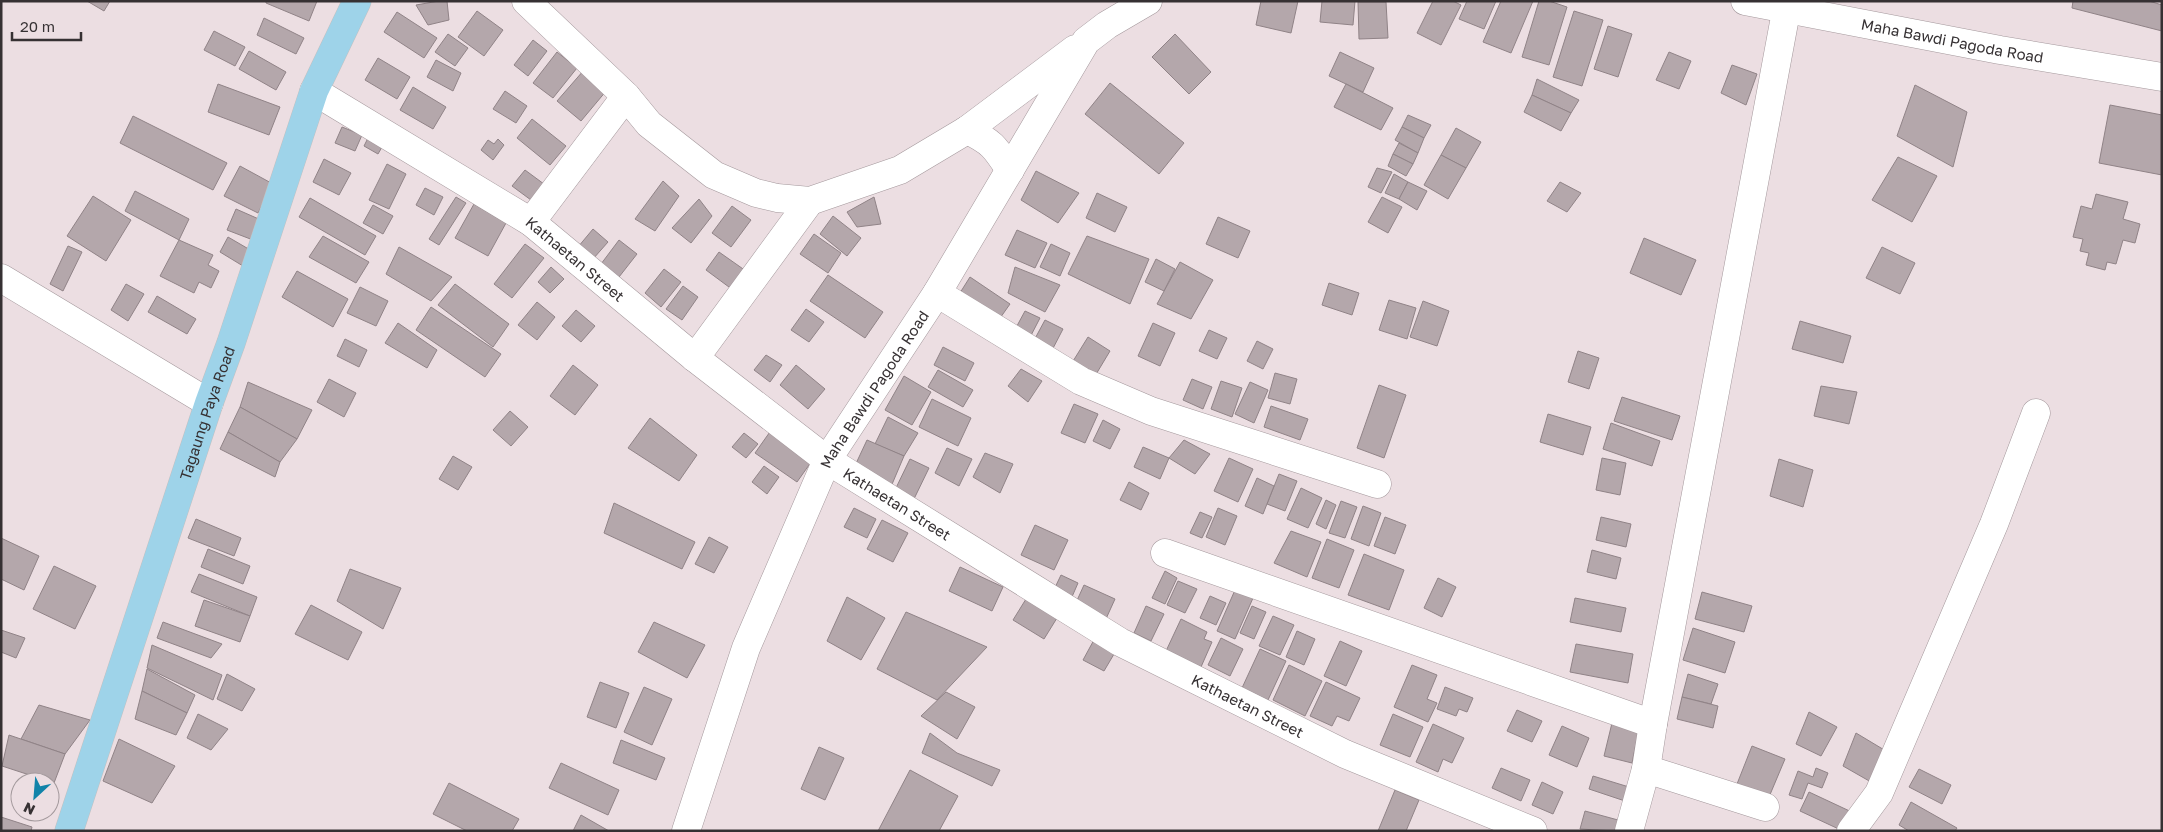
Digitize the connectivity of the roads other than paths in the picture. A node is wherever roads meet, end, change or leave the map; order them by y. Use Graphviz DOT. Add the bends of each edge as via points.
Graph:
graph roads {
  1 [pos="357,1"];
  2 [pos="526,1"];
  3 [pos="1148,1"];
  4 [pos="1745,1"];
  5 [pos="1787,5"];
  6 [pos="1111,13"];
  7 [pos="1086,41"];
  8 [pos="2162,77"];
  9 [pos="314,91"];
  10 [pos="626,96"];
  11 [pos="967,130"];
  12 [pos="1010,170"];
  13 [pos="810,201"];
  14 [pos="531,222"];
  15 [pos="1,278"];
  16 [pos="937,293"];
  17 [pos="695,358"];
  18 [pos="209,403"];
  19 [pos="2036,413"];
  20 [pos="827,460"];
  21 [pos="1377,484"];
  22 [pos="1165,553"];
  23 [pos="1653,724"];
  24 [pos="1646,769"];
  25 [pos="1765,807"];
  26 [pos="69,831"];
  27 [pos="686,831"];
  28 [pos="1533,831"];
  29 [pos="1629,831"];
  30 [pos="1851,831"];
  1 -- 9 [label="main road, Tagaung Paya Road"];
  2 -- 10 [label="street"];
  3 -- 6 [label="street, Maha Bawdi Pagoda Road"];
  4 -- 5 [label="street, Maha Bawdi Pagoda Road"];
  5 -- 8 [label="street, Maha Bawdi Pagoda Road" via="2000,50"];
  5 -- 23 [label="street"];
  6 -- 7 [label="street, Maha Bawdi Pagoda Road"];
  7 -- 11 [label="street"];
  7 -- 12 [label="street, Maha Bawdi Pagoda Road"];
  9 -- 14 [label="street, Kathaetan Street"];
  9 -- 18 [label="main road, Tagaung Paya Road"];
  10 -- 13 [label="street" via="649,124 714,175 756,193"];
  10 -- 14 [label="street"];
  11 -- 12 [label="street" via="997,149"];
  11 -- 13 [label="street" via="900,170"];
  12 -- 16 [label="street, Maha Bawdi Pagoda Road"];
  13 -- 17 [label="street"];
  14 -- 17 [label="street, Kathaetan Street"];
  15 -- 18 [label="street"];
  16 -- 20 [label="street, Maha Bawdi Pagoda Road"];
  16 -- 21 [label="street" via="1081,381 1151,411"];
  17 -- 20 [label="street, Kathaetan Street"];
  18 -- 26 [label="main road, Tagaung Paya Road"];
  19 -- 30 [label="street" via="1994,524 1879,794"];
  20 -- 27 [label="street, Maha Bawdi Pagoda Road" via="746,648"];
  20 -- 28 [label="street, Kathaetan Street" via="1120,642 1345,754"];
  22 -- 23 [label="street"];
  23 -- 24 [label="street"];
  24 -- 25 [label="street"];
  24 -- 29 [label="street"];
}
